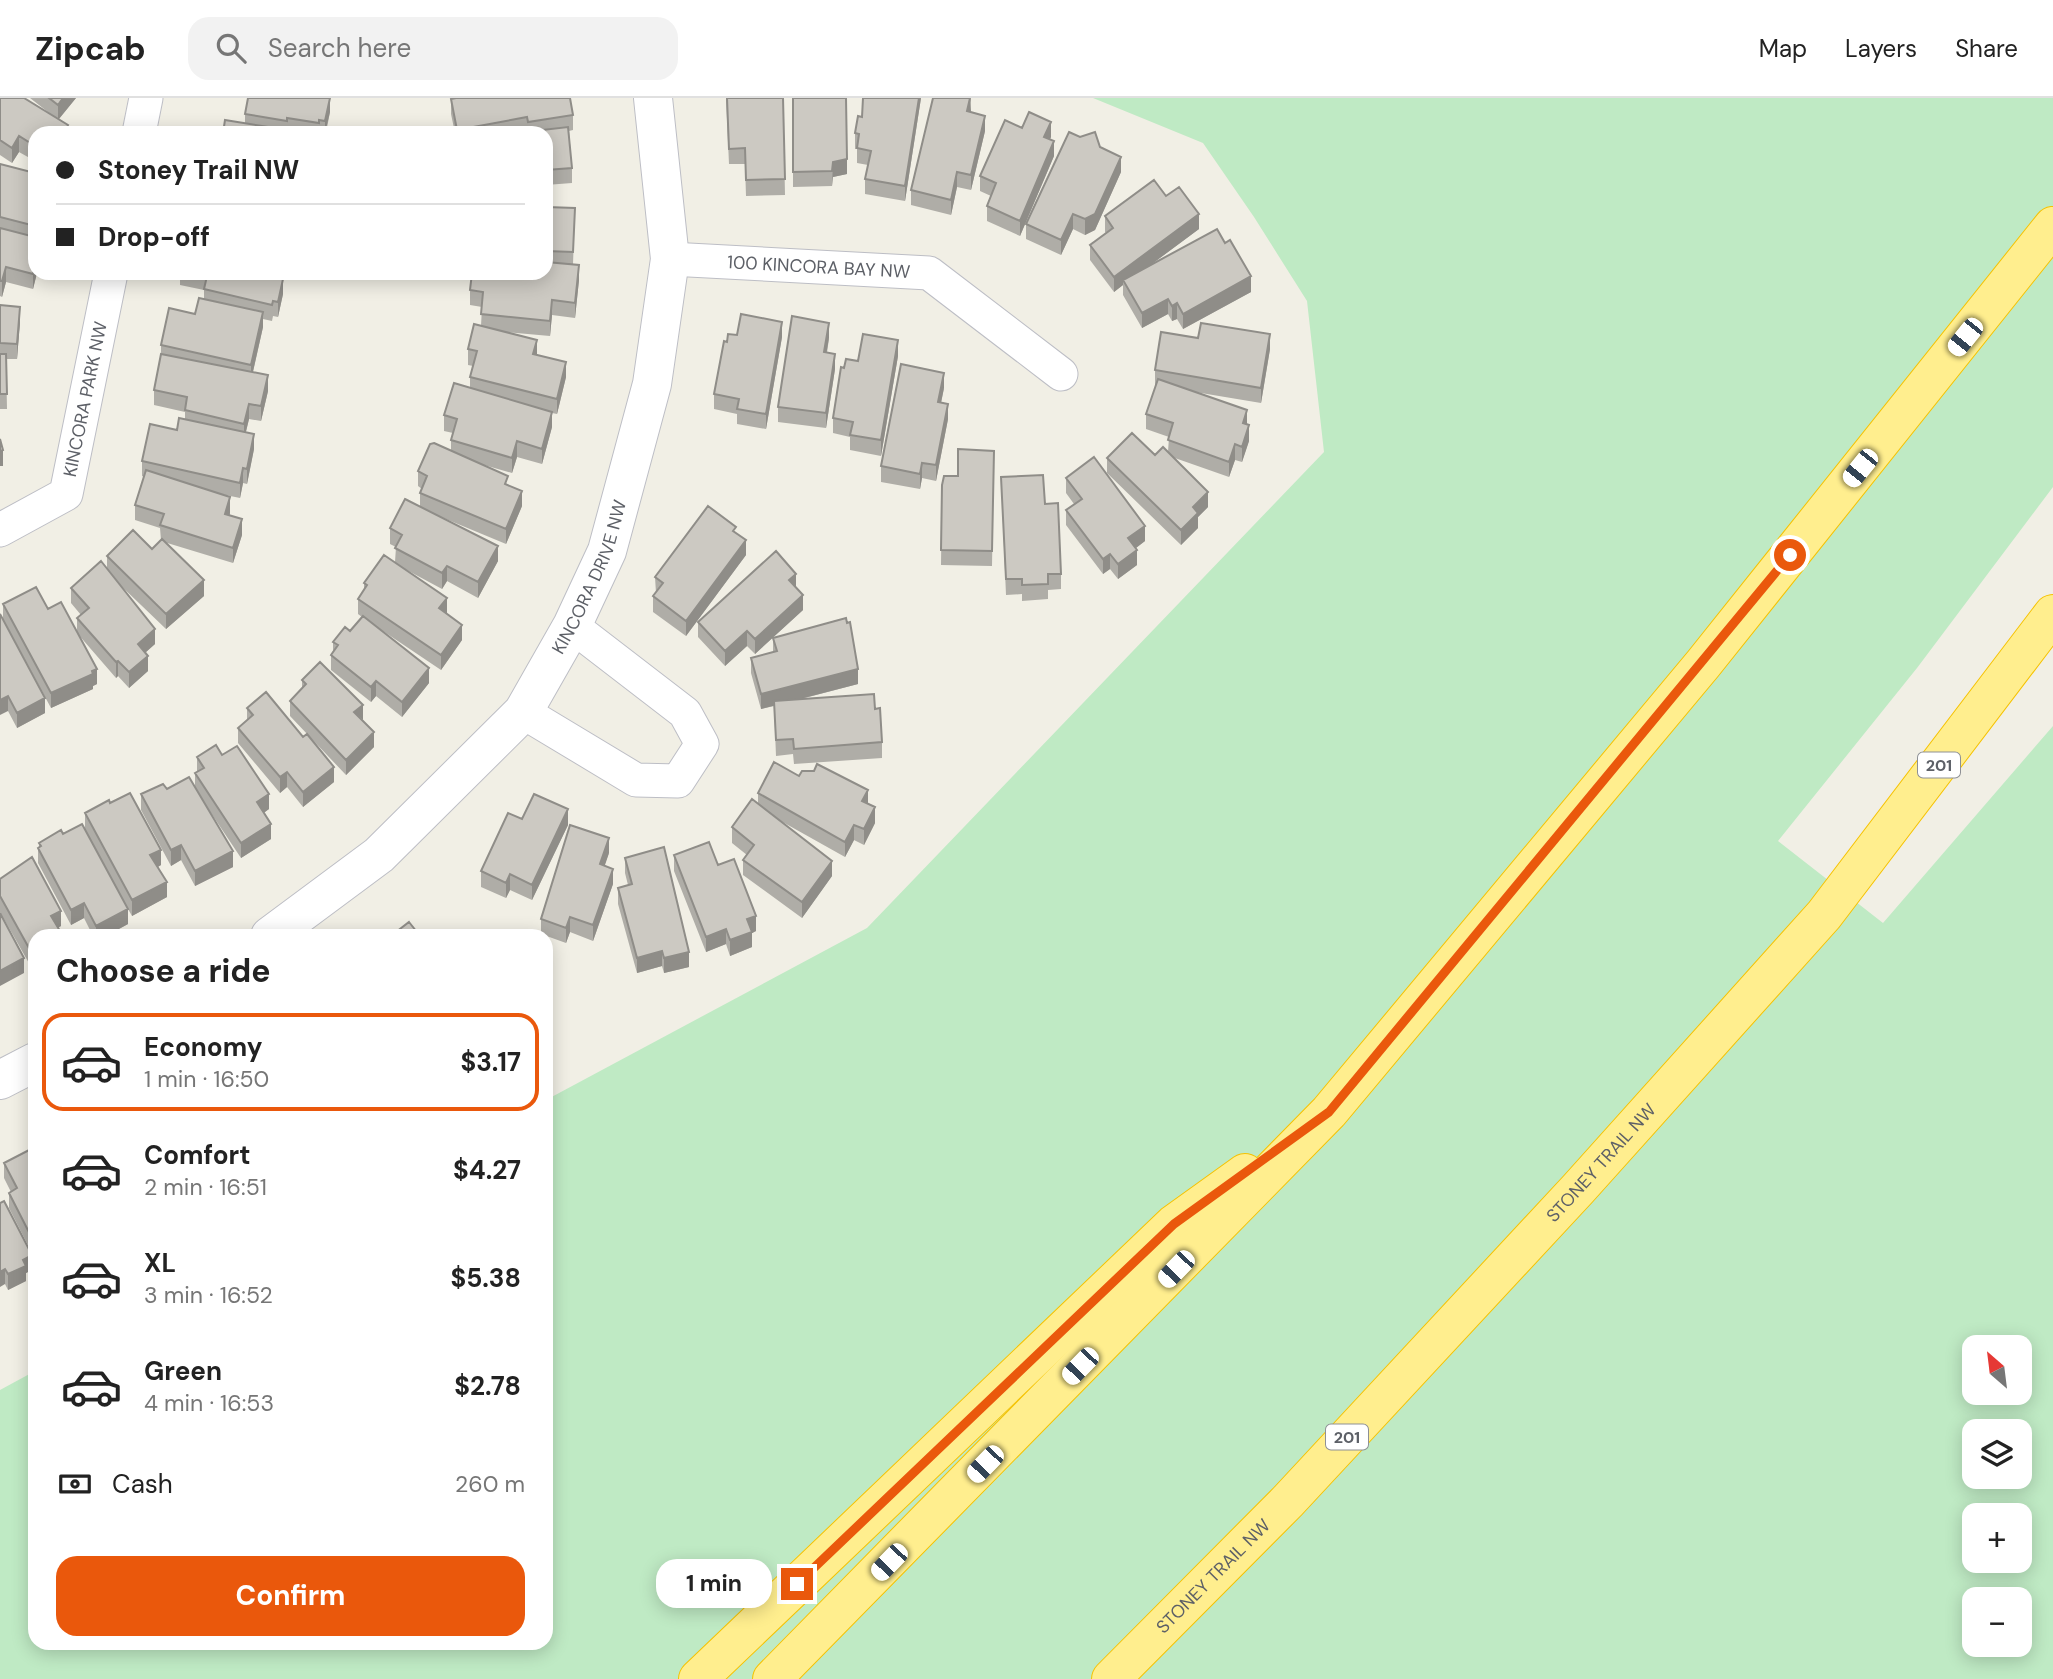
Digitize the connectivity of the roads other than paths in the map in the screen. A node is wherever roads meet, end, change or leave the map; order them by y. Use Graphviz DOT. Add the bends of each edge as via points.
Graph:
graph roads {
  1 [pos="146,98"];
  2 [pos="653,98"];
  3 [pos="140,126"];
  4 [pos="2053,226"];
  5 [pos="670,259"];
  6 [pos="110,280"];
  7 [pos="1061,374"];
  8 [pos="0,530"];
  9 [pos="2053,614"];
  10 [pos="572,626"];
  11 [pos="2053,656"];
  12 [pos="523,712"];
  13 [pos="1824,915"];
  14 [pos="279,929"];
  15 [pos="28,1066"];
  16 [pos="0,1080"];
  17 [pos="1329,1112"];
  18 [pos="698,1679"];
  19 [pos="772,1679"];
  20 [pos="1111,1679"];
  1 -- 3 [label="street"];
  2 -- 5 [label="street, KINCORA DRIVE NW"];
  4 -- 17 [label="highway" via="1703,664"];
  5 -- 7 [label="street, 100 KINCORA BAY NW" via="929,273"];
  5 -- 10 [label="street, KINCORA DRIVE NW" via="652,384 607,551"];
  6 -- 8 [label="street, KINCORA PARK NW" via="66,494"];
  9 -- 13 [label="highway, STONEY TRAIL NW / 201"];
  10 -- 12 [label="street, KINCORA DRIVE NW"];
  10 -- 12 [label="street" via="684,713 702,744 678,781 636,779"];
  11 -- 13 [label="highway"];
  12 -- 14 [label="street, KINCORA DRIVE NW" via="379,855"];
  13 -- 20 [label="highway, STONEY TRAIL NW / 201" via="1288,1501"];
  15 -- 16 [label="street"];
  17 -- 18 [label="highway" via="1174,1224"];
  17 -- 19 [label="highway"];
}
